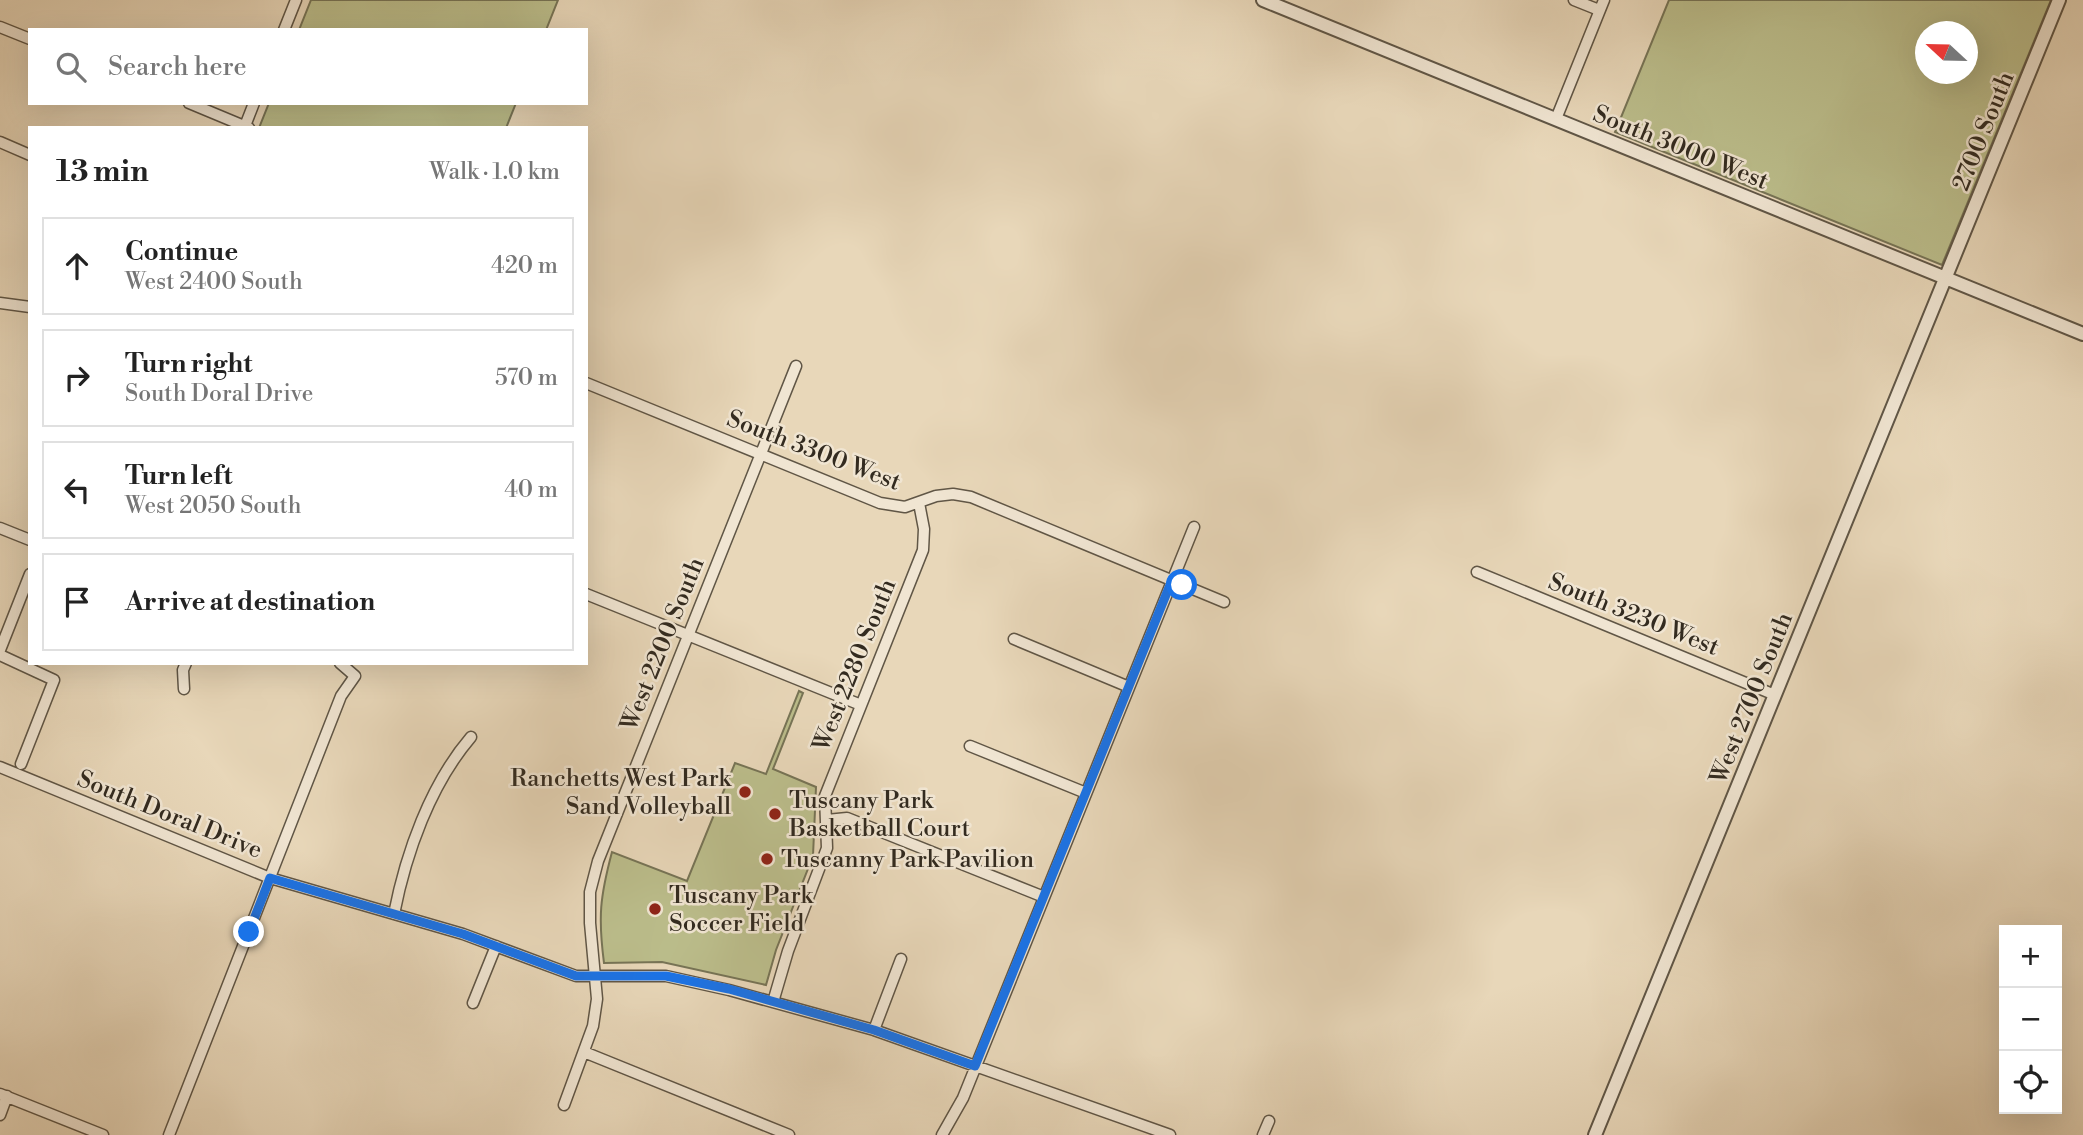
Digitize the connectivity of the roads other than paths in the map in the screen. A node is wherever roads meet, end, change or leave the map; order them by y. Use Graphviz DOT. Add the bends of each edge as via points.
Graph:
graph roads {
  1 [pos="296,0"];
  2 [pos="1263,0"];
  3 [pos="1574,0"];
  4 [pos="2059,0"];
  5 [pos="1602,5"];
  6 [pos="0,27"];
  7 [pos="285,28"];
  8 [pos="28,38"];
  9 [pos="193,105"];
  10 [pos="253,105"];
  11 [pos="1556,119"];
  12 [pos="245,126"];
  13 [pos="247,126"];
  14 [pos="0,142"];
  15 [pos="28,154"];
  16 [pos="1946,277"];
  17 [pos="0,303"];
  18 [pos="28,307"];
  19 [pos="2083,334"];
  20 [pos="796,366"];
  21 [pos="588,384"];
  22 [pos="760,454"];
  23 [pos="919,503"];
  24 [pos="1194,527"];
  25 [pos="0,528"];
  26 [pos="28,539"];
  27 [pos="1477,572"];
  28 [pos="28,578"];
  29 [pos="1172,580"];
  30 [pos="588,595"];
  31 [pos="1224,602"];
  32 [pos="688,635"];
  33 [pos="1014,639"];
  34 [pos="0,652"];
  35 [pos="185,665"];
  36 [pos="342,665"];
  37 [pos="1129,687"];
  38 [pos="184,689"];
  39 [pos="1775,695"];
  40 [pos="861,705"];
  41 [pos="471,737"];
  42 [pos="970,746"];
  43 [pos="21,764"];
  44 [pos="0,767"];
  45 [pos="1086,793"];
  46 [pos="827,820"];
  47 [pos="270,878"];
  48 [pos="1044,897"];
  49 [pos="394,914"];
  50 [pos="496,946"];
  51 [pos="901,959"];
  52 [pos="594,977"];
  53 [pos="772,1002"];
  54 [pos="473,1003"];
  55 [pos="874,1030"];
  56 [pos="584,1052"];
  57 [pos="975,1066"];
  58 [pos="4,1095"];
  59 [pos="564,1105"];
  60 [pos="0,1115"];
  61 [pos="1269,1121"];
  62 [pos="1140,1124"];
  63 [pos="103,1135"];
  64 [pos="169,1135"];
  65 [pos="789,1135"];
  66 [pos="942,1135"];
  67 [pos="1135,1135"];
  68 [pos="1170,1135"];
  69 [pos="1263,1135"];
  70 [pos="1595,1135"];
  1 -- 7 [label="street"];
  2 -- 11 [label="street, South 3000 West"];
  3 -- 5 [label="street"];
  4 -- 16 [label="street, 2700 South"];
  5 -- 11 [label="street"];
  6 -- 8 [label="street"];
  9 -- 12 [label="street"];
  10 -- 13 [label="street"];
  11 -- 16 [label="street, South 3000 West"];
  14 -- 15 [label="street"];
  16 -- 19 [label="street, South 3000 West"];
  16 -- 39 [label="street, West 2700 South"];
  17 -- 18 [label="street"];
  20 -- 22 [label="street, West 2200 South"];
  21 -- 22 [label="street, South 3300 West"];
  22 -- 23 [label="street, South 3300 West" via="880,503 905,507"];
  22 -- 32 [label="street, West 2200 South"];
  23 -- 29 [label="street, South 3300 West" via="953,494 971,497"];
  23 -- 40 [label="street, West 2280 South" via="923,550"];
  24 -- 29 [label="street"];
  25 -- 26 [label="street"];
  27 -- 39 [label="street, South 3230 West"];
  28 -- 34 [label="street"];
  29 -- 31 [label="street, South 3300 West"];
  29 -- 37 [label="street"];
  30 -- 32 [label="street"];
  32 -- 40 [label="street"];
  32 -- 52 [label="street, West 2200 South" via="598,861 590,892"];
  33 -- 37 [label="street"];
  34 -- 43 [label="street" via="54,680"];
  35 -- 38 [label="street"];
  36 -- 47 [label="street" via="355,676 341,696"];
  37 -- 45 [label="street"];
  39 -- 70 [label="street, West 2700 South"];
  40 -- 46 [label="street, West 2280 South" via="825,796"];
  41 -- 49 [label="street" via="440,783 423,822"];
  42 -- 45 [label="street"];
  44 -- 47 [label="street, South Doral Drive"];
  45 -- 48 [label="street"];
  46 -- 48 [label="street" via="847,818"];
  46 -- 53 [label="street, West 2280 South" via="827,848"];
  47 -- 49 [label="street, South Doral Drive"];
  47 -- 64 [label="street"];
  48 -- 57 [label="street"];
  49 -- 50 [label="street, South Doral Drive"];
  50 -- 52 [label="street, South Doral Drive" via="576,976"];
  50 -- 54 [label="street"];
  51 -- 55 [label="street"];
  52 -- 53 [label="street, South Doral Drive" via="666,976"];
  52 -- 56 [label="street, West 2200 South" via="597,999"];
  53 -- 55 [label="street, South Doral Drive"];
  55 -- 57 [label="street, South Doral Drive"];
  56 -- 59 [label="street, West 2200 South"];
  56 -- 65 [label="street"];
  57 -- 62 [label="street, South Doral Drive"];
  57 -- 66 [label="street"];
  58 -- 60 [label="street"];
  58 -- 63 [label="street"];
  61 -- 69 [label="street"];
  62 -- 67 [label="street"];
  62 -- 68 [label="street, South Doral Drive"];
}
